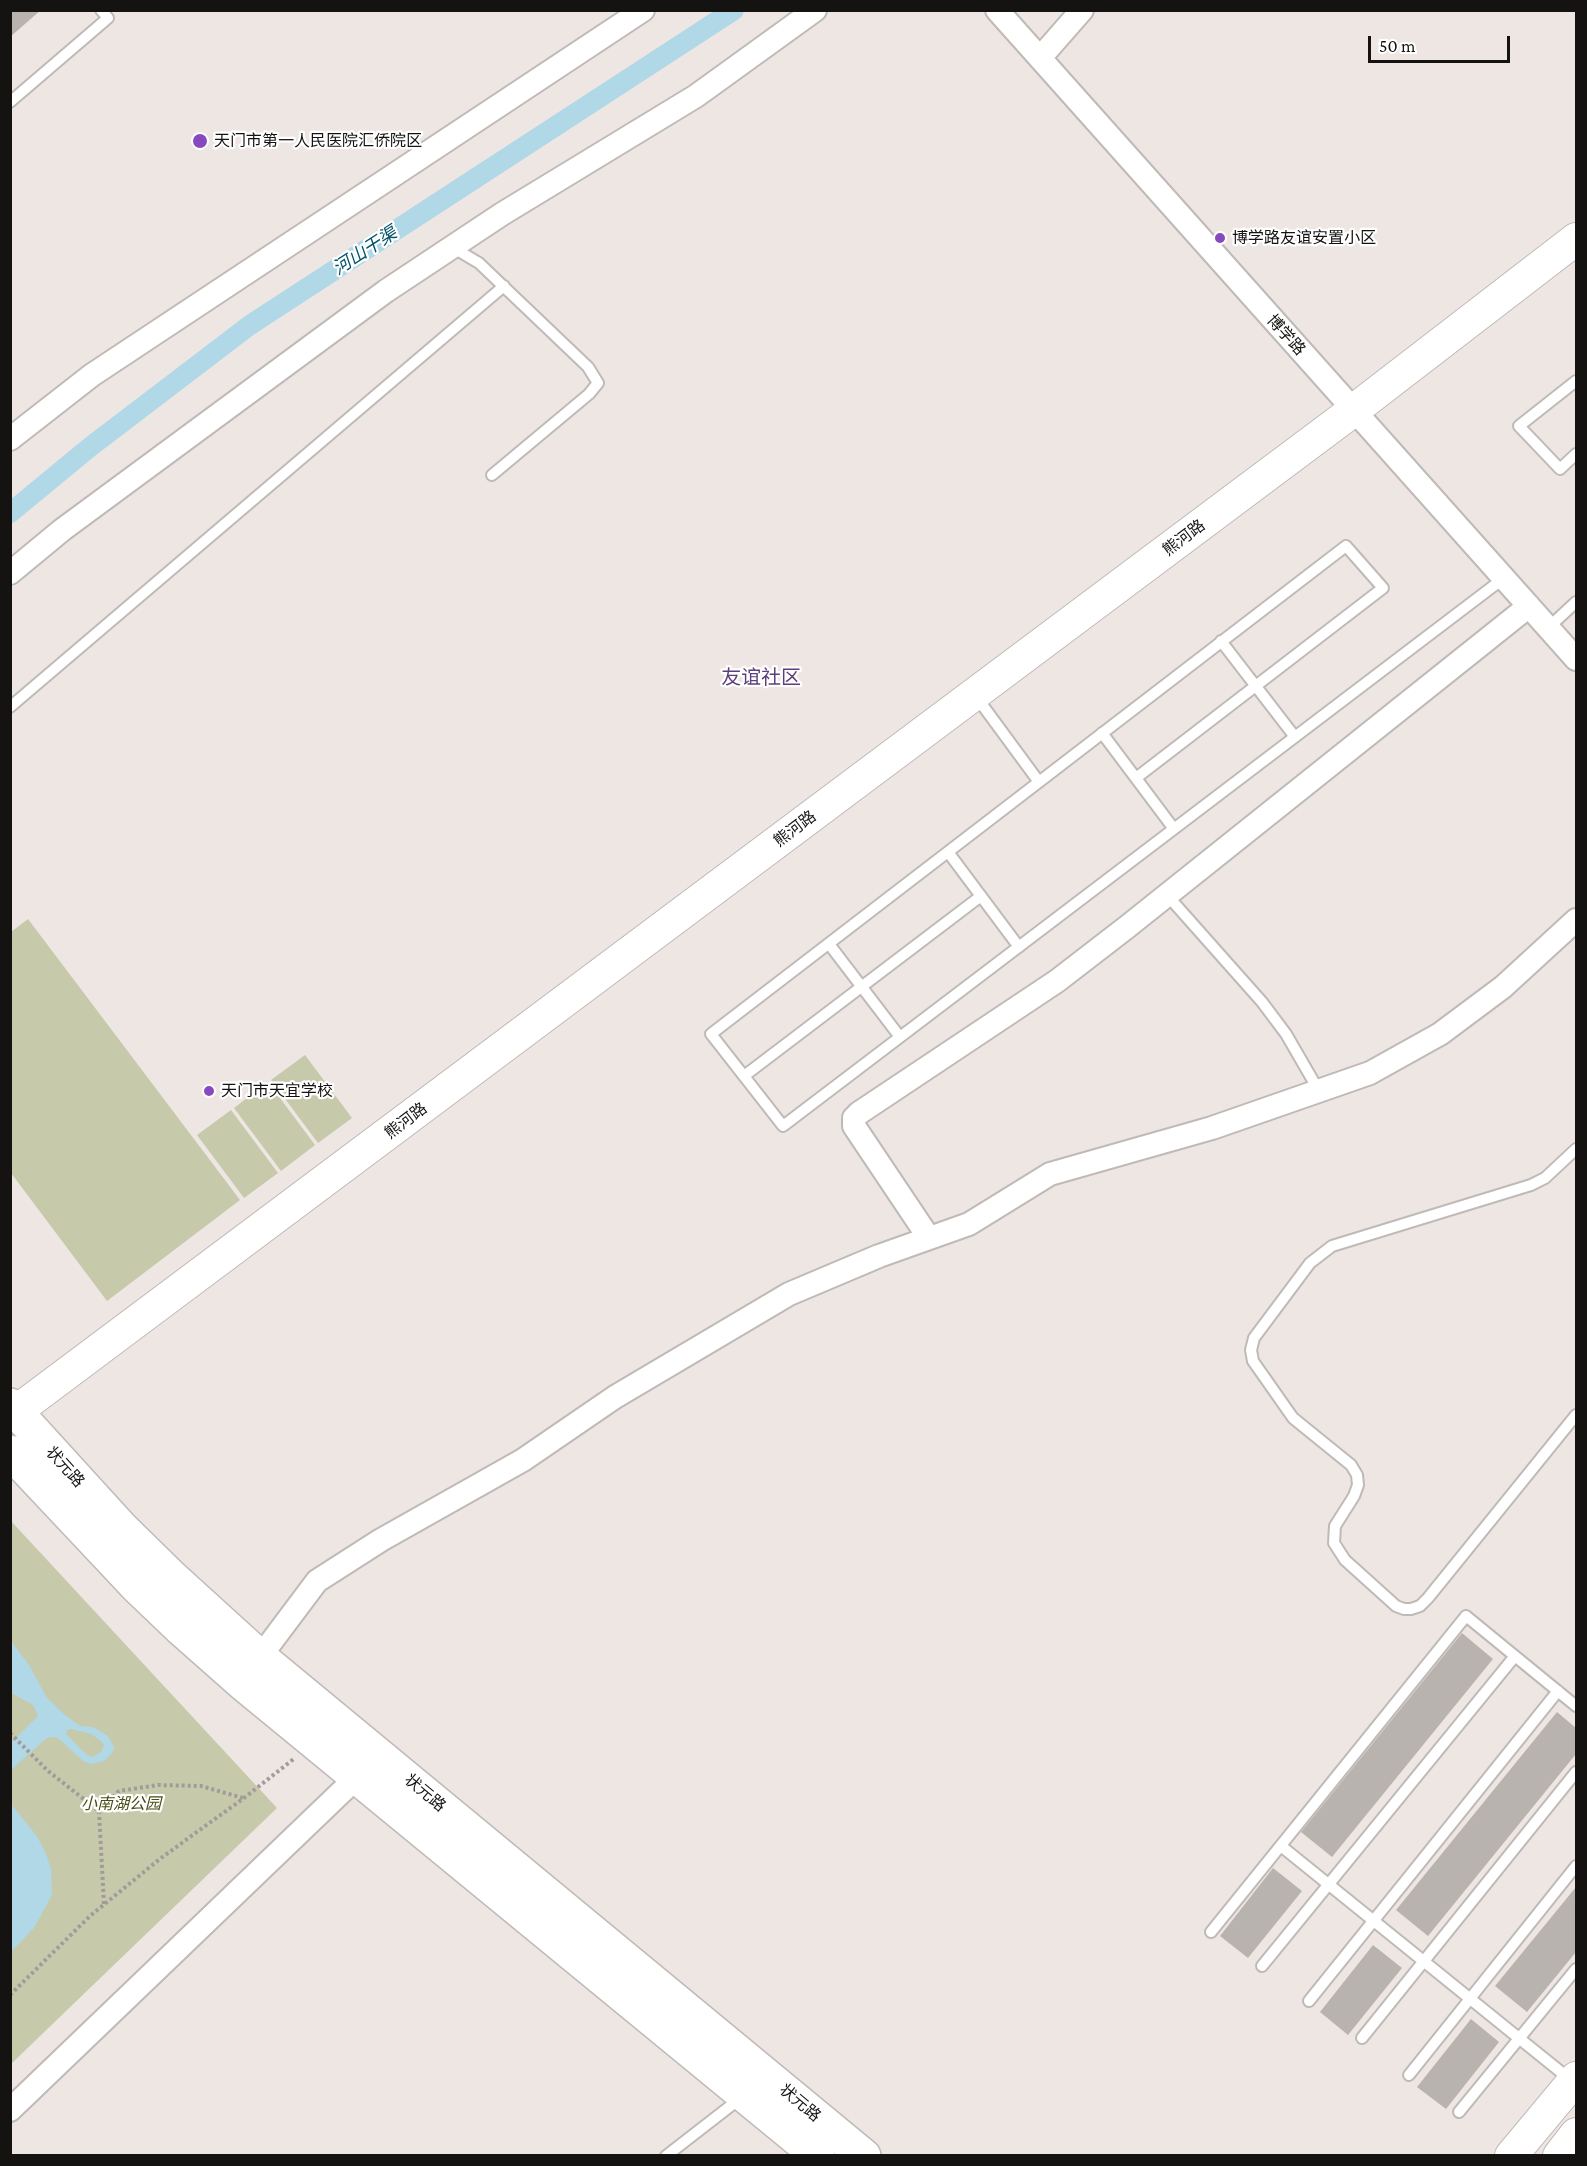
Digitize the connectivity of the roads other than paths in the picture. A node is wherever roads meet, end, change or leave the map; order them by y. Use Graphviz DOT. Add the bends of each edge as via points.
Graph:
graph roads {
  1 [pos="101,10"];
  2 [pos="643,10"];
  3 [pos="815,10"];
  4 [pos="997,10"];
  5 [pos="1082,10"];
  6 [pos="1040,58"];
  7 [pos="10,102"];
  8 [pos="1576,239"];
  9 [pos="452,247"];
  10 [pos="504,286"];
  11 [pos="1576,381"];
  12 [pos="1354,410"];
  13 [pos="10,438"];
  14 [pos="1576,454"];
  15 [pos="492,475"];
  16 [pos="10,573"];
  17 [pos="1504,578"];
  18 [pos="1576,602"];
  19 [pos="1529,606"];
  20 [pos="1548,627"];
  21 [pos="1221,642"];
  22 [pos="1576,659"];
  23 [pos="1256,686"];
  24 [pos="975,694"];
  25 [pos="10,707"];
  26 [pos="1102,733"];
  27 [pos="1295,737"];
  28 [pos="1136,778"];
  29 [pos="1039,782"];
  30 [pos="1174,829"];
  31 [pos="948,852"];
  32 [pos="1167,895"];
  33 [pos="981,896"];
  34 [pos="1576,920"];
  35 [pos="828,944"];
  36 [pos="1019,947"];
  37 [pos="861,987"];
  38 [pos="900,1037"];
  39 [pos="744,1076"];
  40 [pos="1319,1090"];
  41 [pos="1576,1149"];
  42 [pos="930,1238"];
  43 [pos="13,1411"];
  44 [pos="1576,1415"];
  45 [pos="10,1452"];
  46 [pos="1515,1656"];
  47 [pos="260,1657"];
  48 [pos="1558,1691"];
  49 [pos="1576,1706"];
  50 [pos="1576,1772"];
  51 [pos="356,1778"];
  52 [pos="1281,1846"];
  53 [pos="1576,1866"];
  54 [pos="1328,1884"];
  55 [pos="1372,1920"];
  56 [pos="1211,1932"];
  57 [pos="1423,1961"];
  58 [pos="1262,1966"];
  59 [pos="1576,1969"];
  60 [pos="1470,1999"];
  61 [pos="1309,2001"];
  62 [pos="1362,2038"];
  63 [pos="1520,2039"];
  64 [pos="1409,2075"];
  65 [pos="1576,2085"];
  66 [pos="745,2095"];
  67 [pos="10,2110"];
  68 [pos="1460,2112"];
  69 [pos="1576,2134"];
  70 [pos="666,2156"];
  71 [pos="818,2156"];
  72 [pos="864,2156"];
  73 [pos="1511,2156"];
  74 [pos="1527,2156"];
  75 [pos="1559,2156"];
  1 -- 7 [label="lane" via="108,18"];
  2 -- 13 [label="street" via="92,375"];
  3 -- 9 [label="street" via="696,96"];
  4 -- 6 [label="street, 博学路"];
  5 -- 6 [label="street"];
  6 -- 12 [label="street, 博学路"];
  8 -- 12 [label="street, 熊河路"];
  9 -- 10 [label="lane" via="479,262"];
  9 -- 16 [label="street" via="386,291 62,530"];
  10 -- 15 [label="lane" via="588,367 598,383"];
  10 -- 25 [label="lane"];
  11 -- 14 [label="lane" via="1519,426 1560,469"];
  12 -- 17 [label="street, 博学路"];
  12 -- 24 [label="street, 熊河路"];
  17 -- 19 [label="street, 博学路"];
  17 -- 27 [label="lane"];
  18 -- 20 [label="lane"];
  19 -- 20 [label="street, 博学路"];
  19 -- 32 [label="street"];
  20 -- 22 [label="street, 博学路"];
  21 -- 23 [label="lane"];
  21 -- 23 [label="lane" via="1346,546 1383,588"];
  21 -- 26 [label="lane"];
  23 -- 27 [label="lane"];
  23 -- 28 [label="lane"];
  24 -- 29 [label="lane"];
  24 -- 43 [label="street, 熊河路"];
  26 -- 28 [label="lane"];
  26 -- 29 [label="lane"];
  27 -- 30 [label="lane"];
  28 -- 30 [label="lane"];
  29 -- 31 [label="lane"];
  30 -- 36 [label="lane"];
  31 -- 33 [label="lane"];
  31 -- 35 [label="lane"];
  32 -- 40 [label="lane" via="1262,1002"];
  32 -- 42 [label="street" via="1057,981 854,1119 854,1126"];
  33 -- 36 [label="lane"];
  33 -- 37 [label="lane"];
  34 -- 40 [label="street" via="1503,987 1440,1035 1370,1073"];
  35 -- 37 [label="lane"];
  35 -- 39 [label="lane" via="711,1034"];
  36 -- 38 [label="lane"];
  37 -- 38 [label="lane"];
  37 -- 39 [label="lane"];
  38 -- 39 [label="lane" via="783,1126"];
  40 -- 42 [label="street" via="1212,1128 1050,1174 969,1224"];
  41 -- 44 [label="lane" via="1545,1178 1531,1185 1332,1246 1310,1263 1254,1338 1251,1350 1252,1361 1293,1418 1351,1465 1357,1475 1354,1496 1335,1526 1334,1543 1345,1560 1404,1609 1420,1606 1428,1598"];
  42 -- 47 [label="street" via="789,1294 615,1397 523,1460 381,1540 317,1581"];
  43 -- 47 [label="main road, 状元路" via="122,1528"];
  45 -- 51 [label="main road, 状元路" via="182,1630"];
  46 -- 48 [label="lane"];
  46 -- 52 [label="lane" via="1466,1616"];
  46 -- 54 [label="lane"];
  47 -- 72 [label="main road, 状元路"];
  48 -- 49 [label="lane"];
  48 -- 55 [label="lane"];
  50 -- 57 [label="lane"];
  51 -- 66 [label="main road, 状元路"];
  51 -- 67 [label="street"];
  52 -- 54 [label="lane"];
  52 -- 56 [label="lane"];
  53 -- 60 [label="lane"];
  54 -- 55 [label="lane"];
  54 -- 58 [label="lane"];
  55 -- 57 [label="lane"];
  55 -- 61 [label="lane"];
  57 -- 60 [label="lane"];
  57 -- 62 [label="lane"];
  59 -- 63 [label="lane"];
  60 -- 63 [label="lane"];
  60 -- 64 [label="lane"];
  63 -- 65 [label="lane"];
  63 -- 68 [label="lane"];
  65 -- 73 [label="street"];
  65 -- 74 [label="street"];
  66 -- 70 [label="lane"];
  66 -- 71 [label="main road, 状元路"];
  69 -- 75 [label="street"];
}
